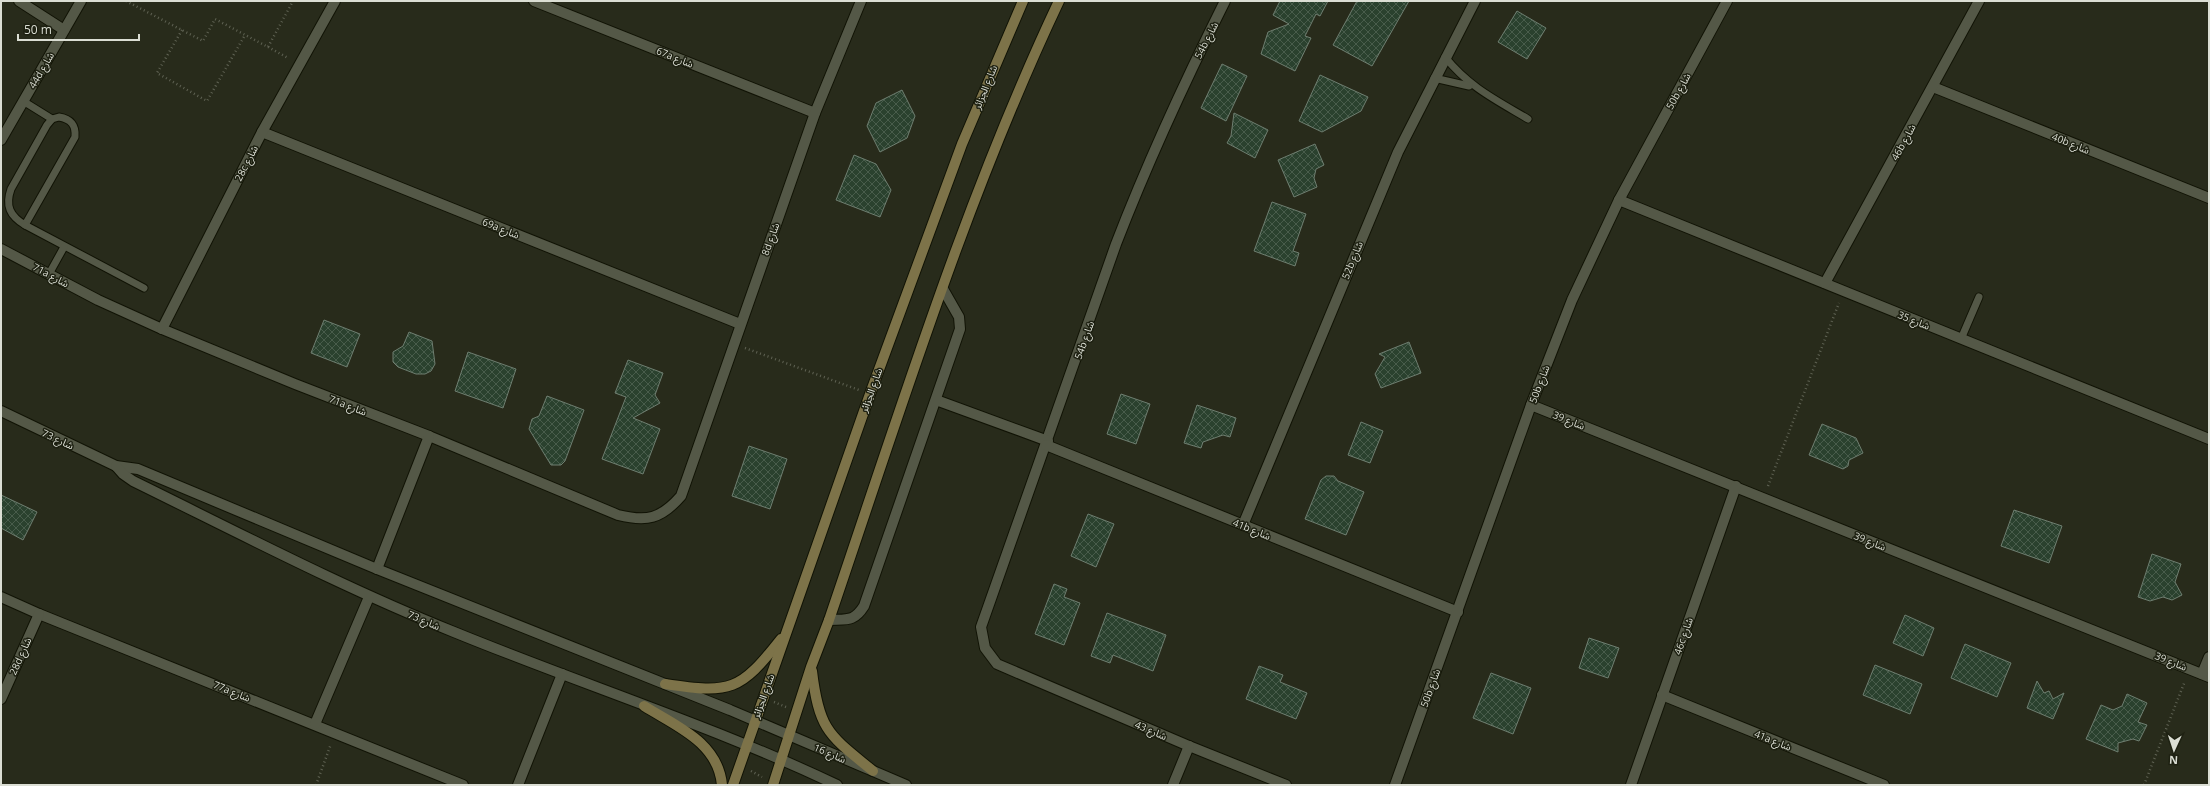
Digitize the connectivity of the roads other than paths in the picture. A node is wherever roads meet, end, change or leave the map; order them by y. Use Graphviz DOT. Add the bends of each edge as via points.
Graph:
graph roads {
  1 [pos="19,1"];
  2 [pos="81,1"];
  3 [pos="335,1"];
  4 [pos="534,1"];
  5 [pos="861,1"];
  6 [pos="1023,1"];
  7 [pos="1059,1"];
  8 [pos="1225,1"];
  9 [pos="1475,1"];
  10 [pos="1727,1"];
  11 [pos="1979,1"];
  12 [pos="64,30"];
  13 [pos="1445,57"];
  14 [pos="1434,78"];
  15 [pos="1933,87"];
  16 [pos="1474,88"];
  17 [pos="23,101"];
  18 [pos="815,113"];
  19 [pos="52,119"];
  20 [pos="1528,119"];
  21 [pos="262,132"];
  22 [pos="1,140"];
  23 [pos="2209,198"];
  24 [pos="1619,200"];
  25 [pos="25,225"];
  26 [pos="64,247"];
  27 [pos="1,249"];
  28 [pos="48,274"];
  29 [pos="1825,283"];
  30 [pos="144,288"];
  31 [pos="943,289"];
  32 [pos="1979,297"];
  33 [pos="740,324"];
  34 [pos="162,329"];
  35 [pos="1961,339"];
  36 [pos="936,400"];
  37 [pos="1531,405"];
  38 [pos="1,411"];
  39 [pos="429,436"];
  40 [pos="2209,439"];
  41 [pos="1047,443"];
  42 [pos="116,466"];
  43 [pos="687,480"];
  44 [pos="1736,486"];
  45 [pos="1243,525"];
  46 [pos="377,569"];
  47 [pos="1,597"];
  48 [pos="369,597"];
  49 [pos="1458,612"];
  50 [pos="38,614"];
  51 [pos="829,620"];
  52 [pos="786,633"];
  53 [pos="2209,656"];
  54 [pos="811,667"];
  55 [pos="1016,673"];
  56 [pos="562,674"];
  57 [pos="2206,675"];
  58 [pos="665,684"];
  59 [pos="1662,695"];
  60 [pos="1,699"];
  61 [pos="644,706"];
  62 [pos="754,720"];
  63 [pos="315,724"];
  64 [pos="789,737"];
  65 [pos="747,744"];
  66 [pos="1189,746"];
  67 [pos="782,759"];
  68 [pos="873,771"];
  69 [pos="463,785"];
  70 [pos="518,785"];
  71 [pos="722,785"];
  72 [pos="733,785"];
  73 [pos="773,785"];
  74 [pos="837,785"];
  75 [pos="906,785"];
  76 [pos="1173,785"];
  77 [pos="1286,785"];
  78 [pos="1395,785"];
  79 [pos="1631,785"];
  80 [pos="1884,785"];
  1 -- 12 [label="street"];
  2 -- 12 [label="street, 44d شارع"];
  3 -- 21 [label="street, 28c شارع"];
  4 -- 18 [label="street, 67a شارع"];
  5 -- 18 [label="street, 8d شارع"];
  6 -- 52 [label="main road, شارع الجزائر" via="962,144"];
  7 -- 31 [label="main road" via="993,151"];
  8 -- 41 [label="street, 54b شارع" via="1140,182"];
  9 -- 13 [label="street, 52b شارع"];
  10 -- 24 [label="street, 50b شارع"];
  11 -- 15 [label="street, 46b شارع"];
  12 -- 17 [label="street, 44d شارع"];
  13 -- 14 [label="street, 52b شارع"];
  13 -- 16 [label="lane"];
  14 -- 16 [label="lane" via="1459,82"];
  14 -- 45 [label="street, 52b شارع" via="1368,220"];
  15 -- 23 [label="street, 40b شارع"];
  15 -- 29 [label="street, 46b شارع"];
  16 -- 20 [label="lane"];
  17 -- 19 [label="lane"];
  17 -- 22 [label="street, 44d شارع"];
  18 -- 33 [label="street, 8d شارع"];
  19 -- 25 [label="lane" via="11,189 8,199 9,210 15,219"];
  19 -- 25 [label="lane" via="67,119 76,130 75,137"];
  21 -- 33 [label="street, 69a شارع"];
  21 -- 34 [label="street, 28c شارع"];
  24 -- 29 [label="street, شارع 35"];
  24 -- 37 [label="street, 50b شارع" via="1572,300"];
  25 -- 26 [label="lane"];
  26 -- 28 [label="lane"];
  26 -- 30 [label="lane"];
  27 -- 28 [label="street, 71a شارع"];
  28 -- 34 [label="street, 71a شارع"];
  29 -- 35 [label="street, شارع 35"];
  31 -- 36 [label="street" via="961,323"];
  31 -- 51 [label="main road"];
  32 -- 35 [label="lane"];
  33 -- 43 [label="street, 8d شارع"];
  34 -- 39 [label="street, 71a شارع"];
  35 -- 40 [label="street, شارع 35"];
  36 -- 41 [label="street, 41b شارع"];
  36 -- 51 [label="street" via="864,606 859,615 852,619"];
  37 -- 44 [label="street, شارع 39"];
  37 -- 49 [label="street, 50b شارع"];
  38 -- 42 [label="street, شارع 73"];
  39 -- 43 [label="street, 71a شارع" via="618,515 636,519 653,518 669,509 681,496"];
  39 -- 46 [label="street"];
  41 -- 45 [label="street, 41b شارع"];
  41 -- 55 [label="street, 54b شارع" via="981,627 985,648 997,664"];
  42 -- 46 [label="street, شارع 73" via="138,469"];
  42 -- 48 [label="street, شارع 73" via="133,481"];
  44 -- 57 [label="street, شارع 39"];
  44 -- 59 [label="street, 46c شارع"];
  45 -- 49 [label="street, 41b شارع"];
  46 -- 58 [label="street, شارع 73"];
  47 -- 50 [label="street, 77a شارع"];
  48 -- 56 [label="street, شارع 73"];
  48 -- 63 [label="street"];
  49 -- 78 [label="street, 50b شارع"];
  50 -- 60 [label="street, 28d شارع"];
  50 -- 63 [label="street, 77a شارع"];
  51 -- 54 [label="main road"];
  52 -- 58 [label="main road" via="756,670 732,685 707,690"];
  52 -- 62 [label="main road, شارع الجزائر"];
  53 -- 57 [label="street"];
  54 -- 64 [label="main road"];
  54 -- 68 [label="main road" via="816,705 825,727 834,738"];
  55 -- 66 [label="street, شارع 43"];
  56 -- 61 [label="street, شارع 73"];
  56 -- 70 [label="street"];
  58 -- 62 [label="street, شارع 73"];
  59 -- 79 [label="street, 46c شارع"];
  59 -- 80 [label="street, 41a شارع"];
  61 -- 65 [label="street, شارع 73"];
  61 -- 71 [label="main road" via="702,742 717,764"];
  62 -- 64 [label="street, شارع 16"];
  62 -- 65 [label="main road, شارع الجزائر"];
  63 -- 69 [label="street, 77a شارع"];
  64 -- 67 [label="main road"];
  64 -- 68 [label="street, شارع 16"];
  65 -- 67 [label="street"];
  65 -- 72 [label="main road, شارع الجزائر"];
  66 -- 76 [label="street"];
  66 -- 77 [label="street, شارع 43"];
  67 -- 73 [label="main road"];
  67 -- 74 [label="street"];
  68 -- 75 [label="street, شارع 16"];
}
